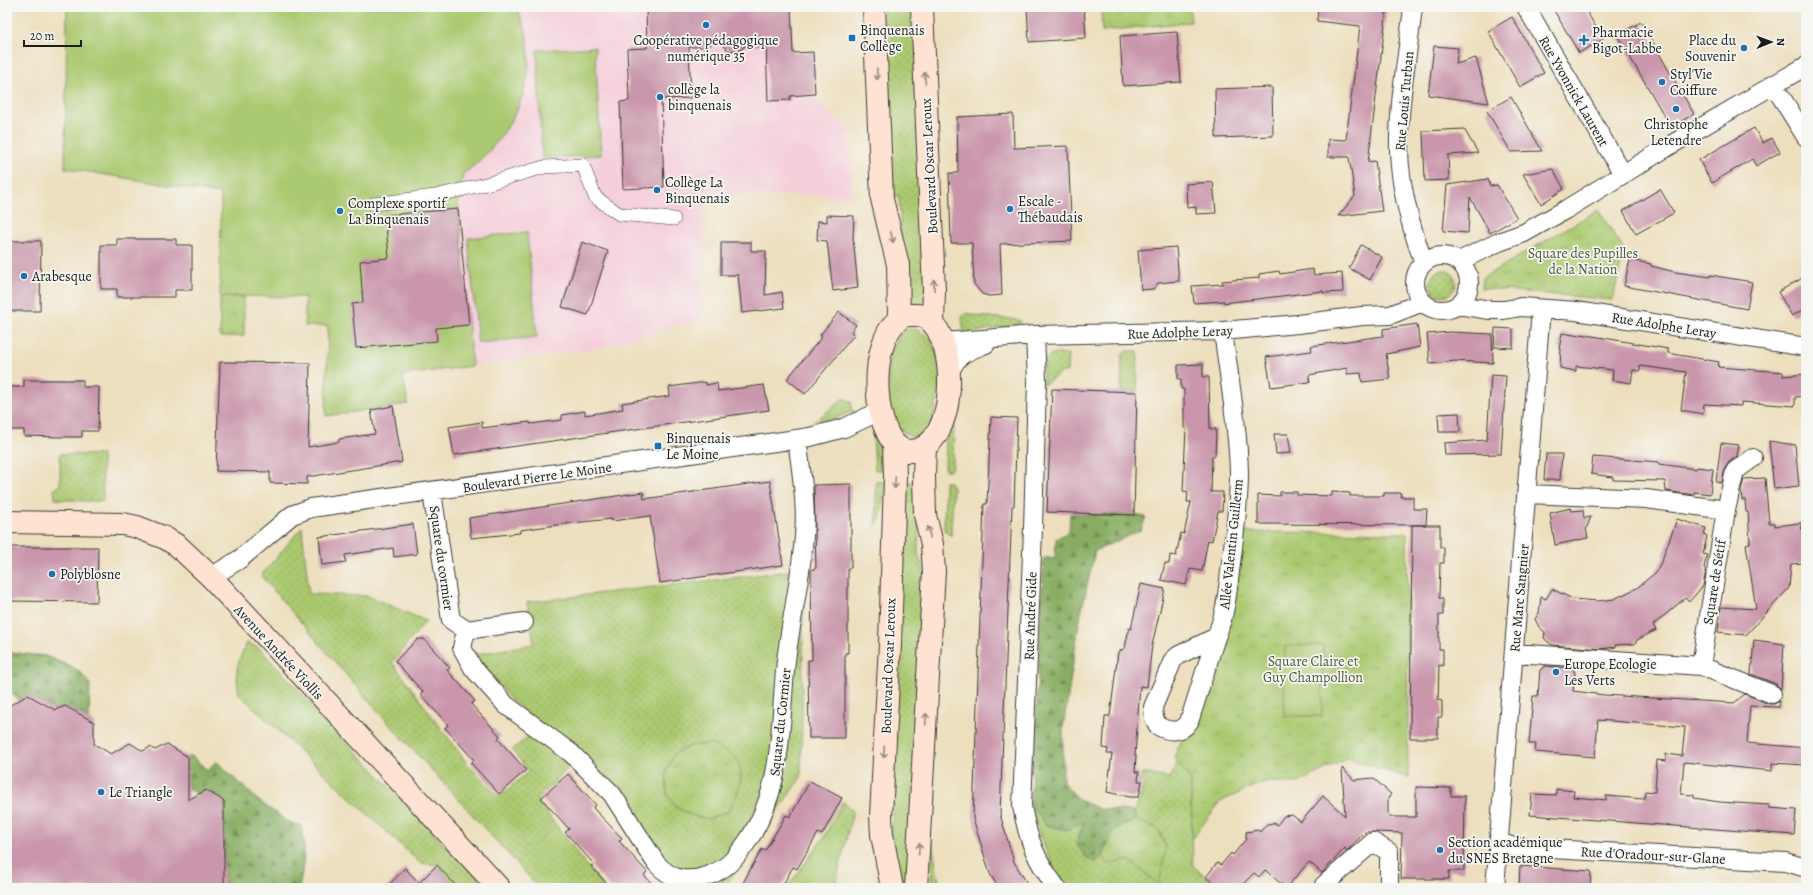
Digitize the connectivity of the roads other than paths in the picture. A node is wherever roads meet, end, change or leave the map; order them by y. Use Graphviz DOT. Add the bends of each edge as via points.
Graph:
graph roads {
  1 [pos="874,7"];
  2 [pos="922,7"];
  3 [pos="1413,7"];
  4 [pos="1526,7"];
  5 [pos="1806,66"];
  6 [pos="1772,84"];
  7 [pos="1806,137"];
  8 [pos="1623,174"];
  9 [pos="374,204"];
  10 [pos="674,219"];
  11 [pos="1524,233"];
  12 [pos="1459,262"];
  13 [pos="1424,263"];
  14 [pos="1469,284"];
  15 [pos="1419,294"];
  16 [pos="1458,305"];
  17 [pos="1521,307"];
  18 [pos="1541,309"];
  19 [pos="899,318"];
  20 [pos="1223,331"];
  21 [pos="938,333"];
  22 [pos="1035,335"];
  23 [pos="998,339"];
  24 [pos="1806,347"];
  25 [pos="949,374"];
  26 [pos="880,411"];
  27 [pos="797,439"];
  28 [pos="894,444"];
  29 [pos="925,446"];
  30 [pos="1753,458"];
  31 [pos="432,492"];
  32 [pos="1527,494"];
  33 [pos="1726,510"];
  34 [pos="7,522"];
  35 [pos="211,577"];
  36 [pos="524,622"];
  37 [pos="466,630"];
  38 [pos="1216,637"];
  39 [pos="1514,653"];
  40 [pos="1700,666"];
  41 [pos="1772,694"];
  42 [pos="1499,842"];
  43 [pos="1806,868"];
  44 [pos="498,888"];
  45 [pos="892,888"];
  46 [pos="916,888"];
  47 [pos="1057,888"];
  48 [pos="1323,888"];
  49 [pos="1389,888"];
  50 [pos="1495,888"];
  1 -- 19 [label="main road, one-way" via="882,199 898,265"];
  21 -- 2 [label="main road, Boulevard Oscar Leroux, one-way"];
  3 -- 13 [label="street, Rue Louis Turban" via="1399,128 1399,151 1406,206"];
  4 -- 8 [label="street, Rue Yvonnick Laurent"];
  5 -- 6 [label="street"];
  6 -- 7 [label="street"];
  6 -- 8 [label="street"];
  8 -- 11 [label="street"];
  9 -- 10 [label="street" via="434,196 544,167 583,165 595,197 619,214"];
  11 -- 12 [label="street"];
  11 -- 14 [label="street" via="1504,252 1478,267"];
  12 -- 13 [label="street" via="1441,256"];
  12 -- 14 [label="street" via="1467,272"];
  13 -- 15 [label="street" via="1417,274"];
  14 -- 16 [label="street" via="1463,301"];
  14 -- 17 [label="street, Rue Adolphe Leray" via="1480,297"];
  15 -- 16 [label="street" via="1434,309 1453,308"];
  15 -- 20 [label="street, Rue Adolphe Leray" via="1410,292 1362,316"];
  16 -- 17 [label="street, Rue Adolphe Leray" via="1504,310"];
  17 -- 18 [label="street, Rue Adolphe Leray"];
  18 -- 24 [label="street, Rue Adolphe Leray" via="1576,311"];
  18 -- 32 [label="street, Rue Marc Sangnier"];
  19 -- 21 [label="main road" via="907,315 922,316"];
  19 -- 26 [label="main road" via="888,330 879,358 876,388"];
  20 -- 22 [label="street, Rue Adolphe Leray"];
  20 -- 38 [label="street, Allée Valentin Guillerm" via="1239,473 1226,604"];
  21 -- 23 [label="street, Rue Adolphe Leray"];
  21 -- 25 [label="main road, Boulevard Oscar Leroux"];
  22 -- 23 [label="street, Rue Adolphe Leray"];
  22 -- 47 [label="street, Rue André Gide" via="1037,381 1034,490 1022,806 1026,831 1034,854"];
  23 -- 25 [label="street, Rue Adolphe Leray" via="961,355 954,362"];
  25 -- 29 [label="main road, Boulevard Oscar Leroux" via="942,426"];
  26 -- 27 [label="street, Boulevard Pierre Le Moine" via="831,432"];
  26 -- 28 [label="main road"];
  27 -- 31 [label="street, Boulevard Pierre Le Moine"];
  27 -- 37 [label="street, Square du Cormier" via="802,479 804,534 784,681 778,761 771,792 755,830 730,865 696,880 679,879 664,872 612,794 571,753 506,705 473,668 462,648"];
  28 -- 29 [label="main road" via="910,451"];
  28 -- 45 [label="main road, Boulevard Oscar Leroux, one-way" via="896,461 882,816 882,835"];
  46 -- 29 [label="main road, one-way" via="934,571 925,508"];
  30 -- 33 [label="street, Square de Sétif" via="1735,471"];
  31 -- 35 [label="street, Boulevard Pierre Le Moine" via="301,511 283,522 240,559"];
  31 -- 37 [label="street, Square du cormier" via="451,620"];
  32 -- 33 [label="street" via="1646,499"];
  32 -- 39 [label="street, Rue Marc Sangnier"];
  33 -- 40 [label="street, Square de Sétif"];
  34 -- 35 [label="main road, Avenue Andrée Viollis" via="123,524 137,527 178,546"];
  35 -- 44 [label="main road, Avenue Andrée Viollis"];
  36 -- 37 [label="street"];
  38 -- 38 [label="street, Allée Valentin Guillerm" via="1173,660 1153,707 1158,726 1170,731 1185,728 1189,722"];
  39 -- 40 [label="street"];
  39 -- 42 [label="street, Rue Marc Sangnier"];
  40 -- 41 [label="street"];
  42 -- 43 [label="street, Rue d'Oradour-sur-Glane" via="1514,847 1786,862"];
  42 -- 50 [label="street, Rue Marc Sangnier"];
  48 -- 49 [label="street" via="1373,842 1389,852"];
}
